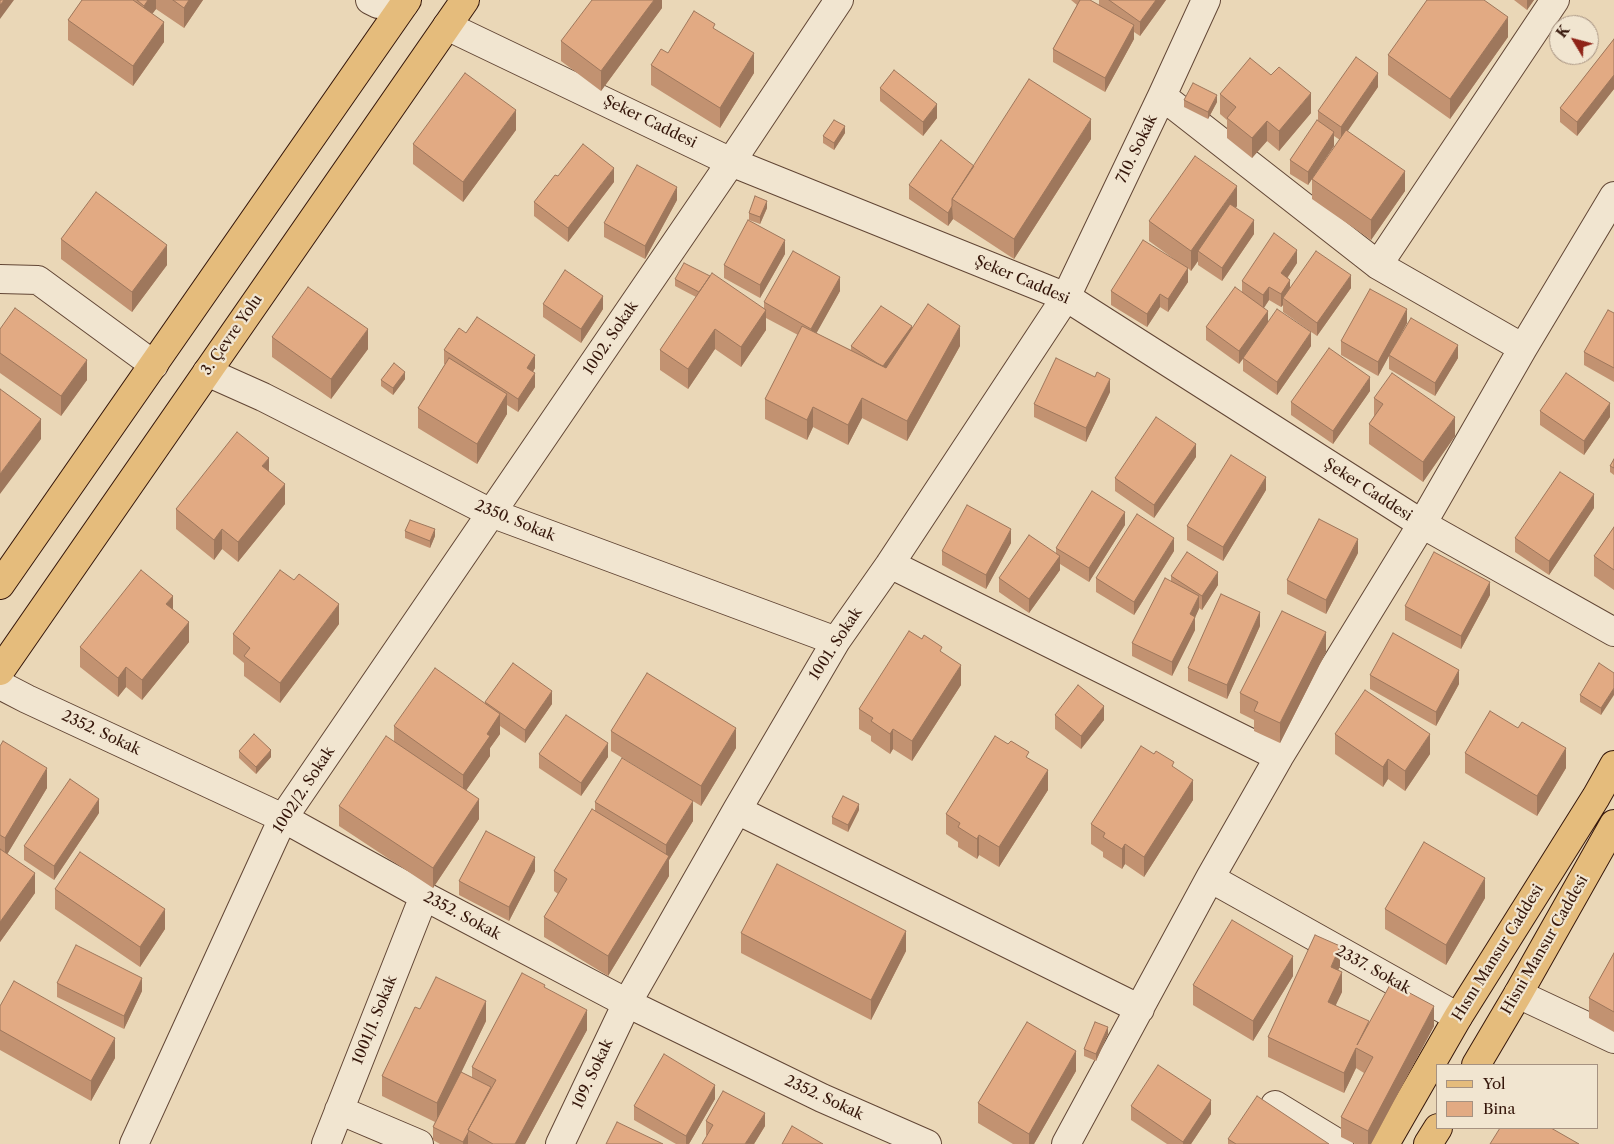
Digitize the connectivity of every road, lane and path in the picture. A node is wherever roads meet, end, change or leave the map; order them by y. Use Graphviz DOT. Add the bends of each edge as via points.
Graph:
graph roads {
  1 [pos="370,0"];
  2 [pos="465,0"];
  3 [pos="839,0"];
  4 [pos="1206,0"];
  5 [pos="1555,0"];
  6 [pos="406,2"];
  7 [pos="447,26"];
  8 [pos="1162,96"];
  9 [pos="731,162"];
  10 [pos="1614,196"];
  11 [pos="1378,265"];
  12 [pos="0,279"];
  13 [pos="1066,296"];
  14 [pos="1523,348"];
  15 [pos="154,365"];
  16 [pos="207,372"];
  17 [pos="491,514"];
  18 [pos="1422,524"];
  19 [pos="890,564"];
  20 [pos="0,585"];
  21 [pos="1614,632"];
  22 [pos="836,641"];
  23 [pos="0,671"];
  24 [pos="0,684"];
  25 [pos="1279,757"];
  26 [pos="1614,765"];
  27 [pos="736,810"];
  28 [pos="283,818"];
  29 [pos="1614,824"];
  30 [pos="1210,878"];
  31 [pos="424,896"];
  32 [pos="1518,994"];
  33 [pos="627,1004"];
  34 [pos="1140,1009"];
  35 [pos="1458,1017"];
  36 [pos="1614,1039"];
  37 [pos="1477,1064"];
  38 [pos="1275,1105"];
  39 [pos="339,1110"];
  40 [pos="1437,1129"];
  41 [pos="134,1144"];
  42 [pos="326,1144"];
  43 [pos="419,1144"];
  44 [pos="560,1144"];
  45 [pos="926,1144"];
  46 [pos="1066,1144"];
  47 [pos="1339,1144"];
  48 [pos="1385,1144"];
  49 [pos="1428,1144"];
  1 -- 6 [label="street" via="378,4"];
  2 -- 7 [label="main road, 3. Çevre Yolu"];
  3 -- 9 [label="street, 1002. Sokak"];
  4 -- 8 [label="street, 710. Sokak"];
  5 -- 11 [label="street"];
  6 -- 15 [label="main road"];
  7 -- 9 [label="street, Şeker Caddesi"];
  7 -- 16 [label="main road, 3. Çevre Yolu"];
  8 -- 11 [label="street"];
  8 -- 13 [label="street, 710. Sokak"];
  9 -- 13 [label="street, Şeker Caddesi"];
  9 -- 17 [label="street, 1002. Sokak"];
  10 -- 14 [label="street"];
  11 -- 14 [label="street"];
  12 -- 15 [label="street" via="38,280"];
  13 -- 18 [label="street, Şeker Caddesi"];
  13 -- 19 [label="street, 1001. Sokak"];
  14 -- 18 [label="street"];
  15 -- 20 [label="main road"];
  16 -- 17 [label="street, 2350. Sokak" via="263,397"];
  16 -- 23 [label="main road, 3. Çevre Yolu"];
  17 -- 22 [label="street, 2350. Sokak"];
  17 -- 28 [label="street, 1002/2. Sokak"];
  18 -- 21 [label="street, Şeker Caddesi"];
  18 -- 25 [label="street"];
  19 -- 22 [label="street, 1001. Sokak"];
  19 -- 25 [label="street"];
  22 -- 27 [label="street, 1001. Sokak"];
  24 -- 28 [label="street, 2352. Sokak"];
  25 -- 30 [label="street"];
  26 -- 35 [label="main road, Hısnı Mansur Caddesi"];
  27 -- 33 [label="street, 1001. Sokak"];
  27 -- 34 [label="street"];
  28 -- 31 [label="street, 2352. Sokak"];
  28 -- 41 [label="street, 1002/2. Sokak"];
  29 -- 32 [label="main road, Hisni Mansur Caddesi"];
  30 -- 34 [label="street"];
  30 -- 35 [label="street, 2337. Sokak"];
  31 -- 33 [label="street, 2352. Sokak"];
  31 -- 39 [label="street, 1001/1. Sokak"];
  32 -- 36 [label="street"];
  32 -- 37 [label="main road, Hisni Mansur Caddesi"];
  33 -- 44 [label="street, 109. Sokak"];
  33 -- 45 [label="street, 2352. Sokak"];
  34 -- 46 [label="street"];
  35 -- 48 [label="main road, Hısnı Mansur Caddesi"];
  38 -- 47 [label="street"];
  39 -- 42 [label="street, 1001/1. Sokak"];
  39 -- 43 [label="street"];
  40 -- 49 [label="main road"];
}
